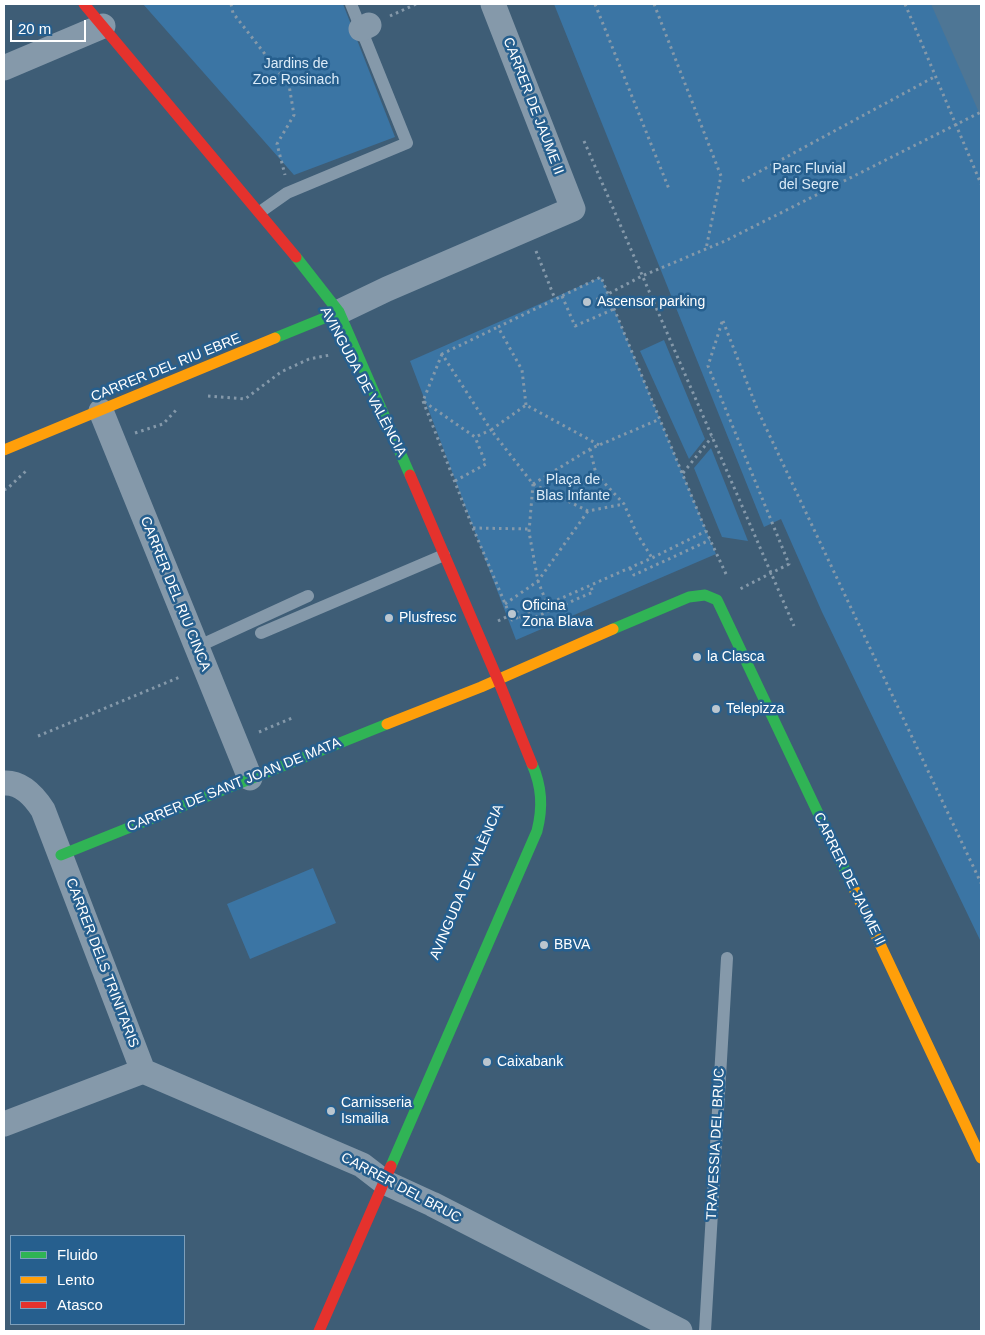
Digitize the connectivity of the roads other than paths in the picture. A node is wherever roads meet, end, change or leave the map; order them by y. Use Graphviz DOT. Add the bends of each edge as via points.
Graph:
graph roads {
  1 [pos="84,4"];
  2 [pos="351,4"];
  3 [pos="493,4"];
  4 [pos="103,26"];
  5 [pos="4,68"];
  6 [pos="260,212"];
  7 [pos="339,312"];
  8 [pos="101,411"];
  9 [pos="4,450"];
  10 [pos="444,555"];
  11 [pos="308,596"];
  12 [pos="260,633"];
  13 [pos="197,647"];
  14 [pos="498,680"];
  15 [pos="250,778"];
  16 [pos="4,783"];
  17 [pos="61,854"];
  18 [pos="727,958"];
  19 [pos="143,1071"];
  20 [pos="4,1124"];
  21 [pos="981,1158"];
  22 [pos="384,1182"];
  23 [pos="656,1325"];
  24 [pos="319,1331"];
  25 [pos="680,1331"];
  26 [pos="705,1331"];
  1 -- 4 [label="street, AVINGUDA DE VALÈNCIA"];
  2 -- 6 [label="lane" via="365,27 407,143 290,192"];
  3 -- 7 [label="street, CARRER DE JAUME II" via="574,209"];
  4 -- 5 [label="street"];
  4 -- 6 [label="street, AVINGUDA DE VALÈNCIA"];
  6 -- 7 [label="street, AVINGUDA DE VALÈNCIA"];
  7 -- 8 [label="street, CARRER DEL RIU EBRE"];
  7 -- 10 [label="street, AVINGUDA DE VALÈNCIA"];
  8 -- 9 [label="street, CARRER DEL RIU EBRE"];
  8 -- 13 [label="street, CARRER DEL RIU CINCA"];
  10 -- 12 [label="lane"];
  10 -- 14 [label="street, AVINGUDA DE VALÈNCIA"];
  11 -- 13 [label="lane"];
  13 -- 15 [label="street, CARRER DEL RIU CINCA"];
  14 -- 15 [label="street, CARRER DE SANT JOAN DE MATA"];
  14 -- 21 [label="street, CARRER DE JAUME II" via="693,595 708,595 717,600"];
  14 -- 22 [label="street, AVINGUDA DE VALÈNCIA" via="535,771 542,814"];
  15 -- 17 [label="street, CARRER DE SANT JOAN DE MATA"];
  16 -- 17 [label="street" via="19,786 34,797 43,810"];
  17 -- 19 [label="street, CARRER DELS TRINITARIS"];
  18 -- 26 [label="lane, TRAVESSIA DEL BRUC"];
  19 -- 20 [label="street"];
  19 -- 22 [label="street, CARRER DEL BRUC" via="356,1162"];
  22 -- 23 [label="street, CARRER DEL BRUC" via="432,1204"];
  22 -- 24 [label="street, AVINGUDA DE VALÈNCIA"];
  23 -- 25 [label="street, CARRER DEL BRUC"];
}
